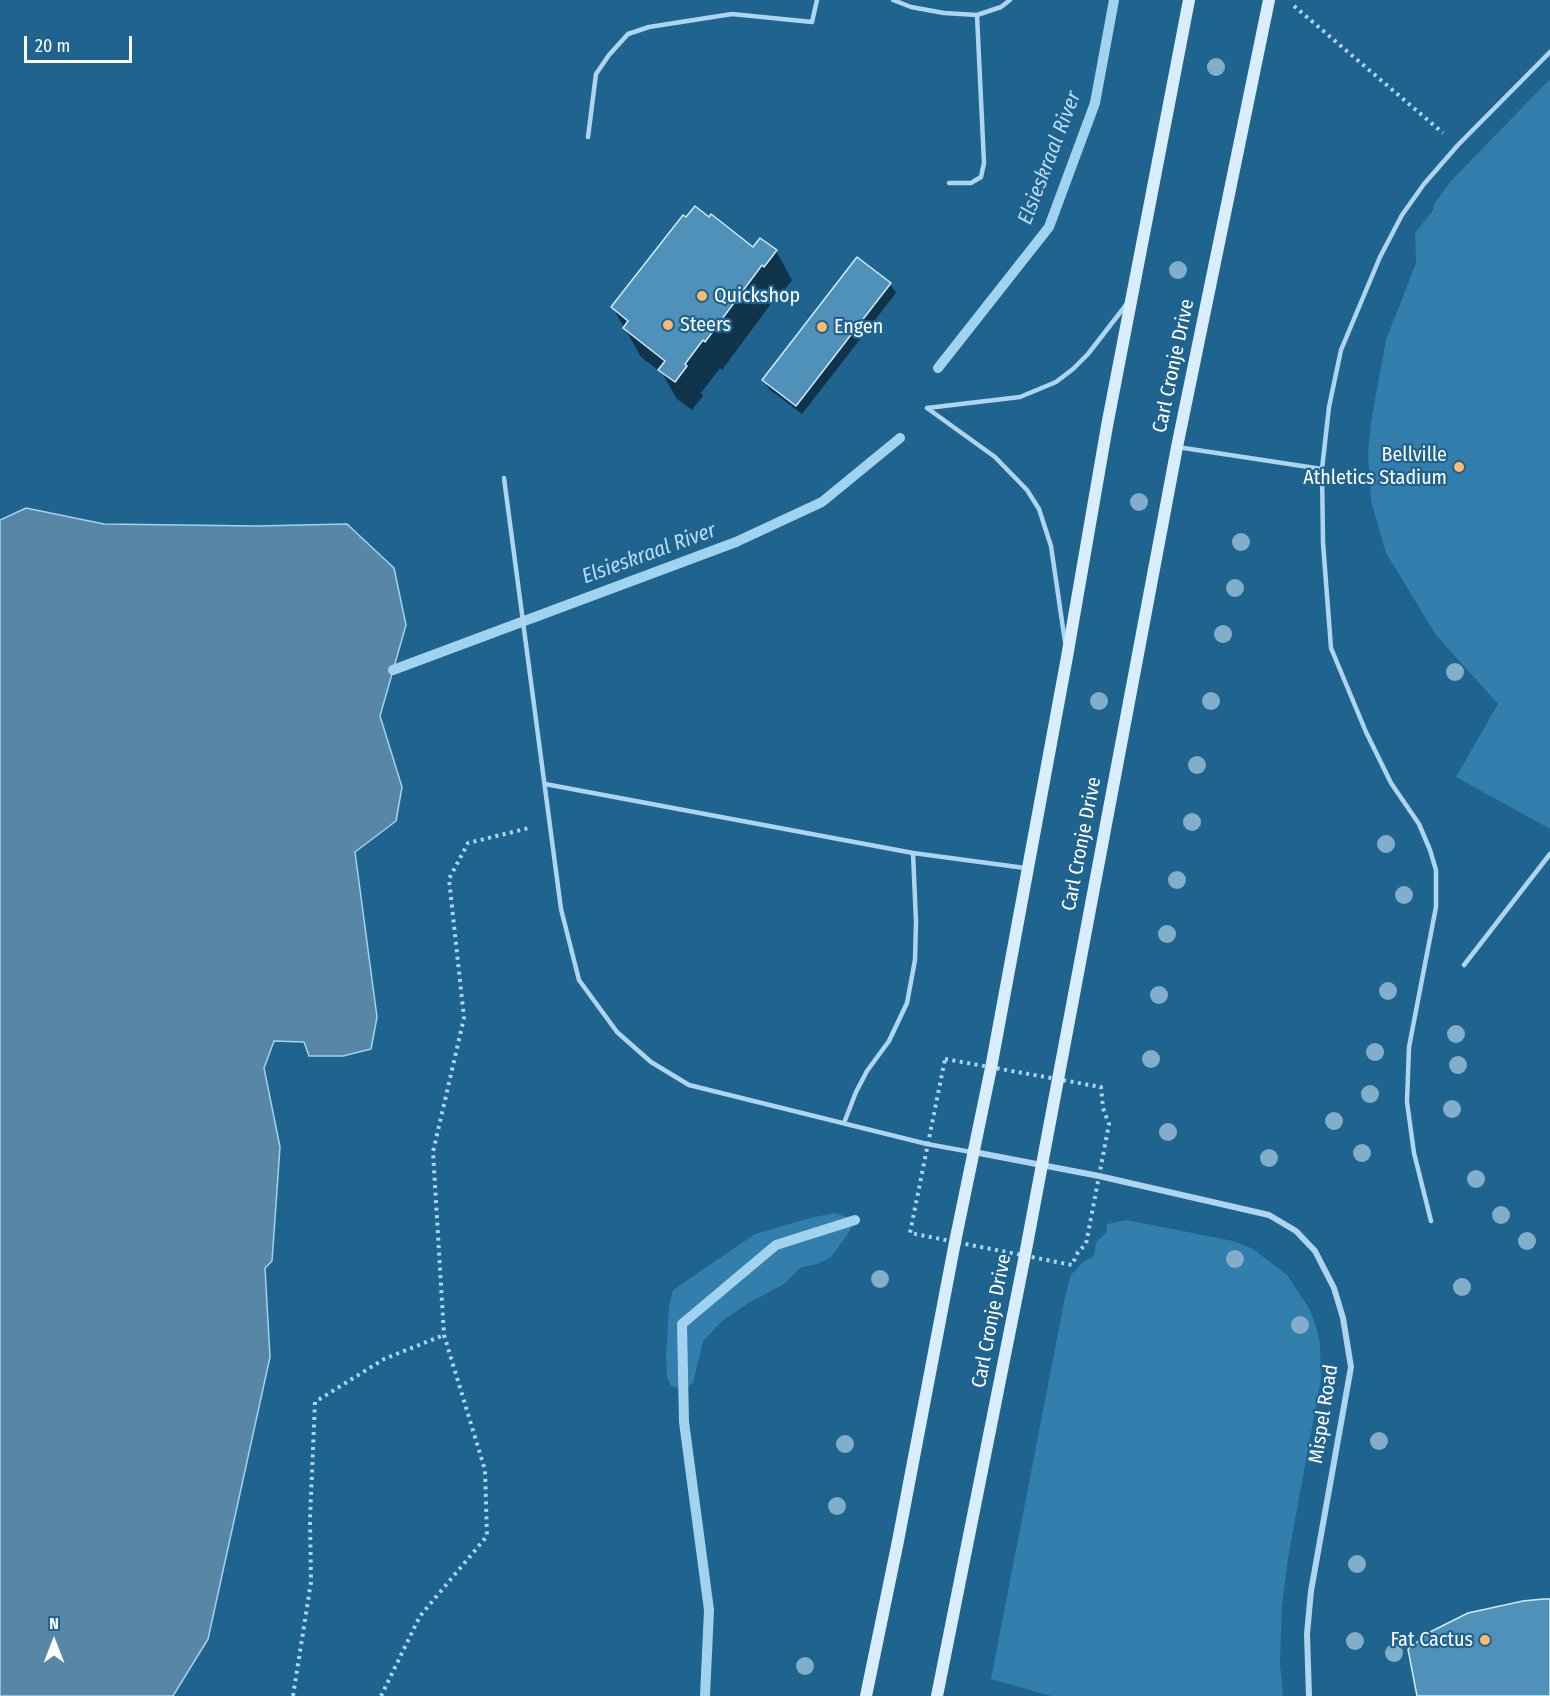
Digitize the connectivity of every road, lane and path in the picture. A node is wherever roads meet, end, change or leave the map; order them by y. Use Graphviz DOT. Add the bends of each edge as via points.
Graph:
graph roads {
  1 [pos="817,0"];
  2 [pos="893,0"];
  3 [pos="1010,0"];
  4 [pos="1189,0"];
  5 [pos="1269,0"];
  6 [pos="1287,0"];
  7 [pos="977,15"];
  8 [pos="1550,52"];
  9 [pos="588,137"];
  10 [pos="1458,145"];
  11 [pos="949,183"];
  12 [pos="1132,297"];
  13 [pos="1177,447"];
  14 [pos="1322,470"];
  15 [pos="504,478"];
  16 [pos="1067,657"];
  17 [pos="545,784"];
  18 [pos="550,823"];
  19 [pos="913,853"];
  20 [pos="1550,855"];
  21 [pos="1028,868"];
  22 [pos="1464,965"];
  23 [pos="844,1123"];
  24 [pos="974,1152"];
  25 [pos="1042,1166"];
  26 [pos="1431,1221"];
  27 [pos="444,1335"];
  28 [pos="292,1696"];
  29 [pos="381,1696"];
  30 [pos="866,1696"];
  31 [pos="938,1696"];
  32 [pos="1309,1696"];
  1 -- 9 [label="lane" via="812,22 732,14 628,34 596,74"];
  2 -- 7 [label="lane" via="944,13"];
  3 -- 7 [label="lane"];
  4 -- 12 [label="main road"];
  5 -- 13 [label="main road, Carl Cronje Drive"];
  6 -- 10 [label="path"];
  7 -- 11 [label="lane" via="984,163 981,177 971,183"];
  8 -- 10 [label="lane"];
  10 -- 14 [label="lane" via="1402,215 1359,304 1341,350"];
  12 -- 16 [label="main road"];
  12 -- 16 [label="lane" via="1088,354 1056,382 1020,397 927,408 995,457 1027,490 1039,509 1051,546"];
  13 -- 14 [label="lane"];
  13 -- 25 [label="main road, Carl Cronje Drive"];
  14 -- 26 [label="lane" via="1331,648 1391,783 1419,824 1436,870 1436,907 1409,1047 1407,1102 1414,1153"];
  15 -- 17 [label="lane"];
  16 -- 21 [label="main road"];
  17 -- 18 [label="lane"];
  17 -- 19 [label="lane"];
  18 -- 23 [label="lane" via="561,909 579,980 617,1032 651,1062 689,1085"];
  18 -- 27 [label="path" via="468,843 449,879 464,1017 433,1152"];
  19 -- 21 [label="lane"];
  19 -- 23 [label="lane" via="915,960 907,1003 890,1041 867,1071"];
  20 -- 22 [label="lane"];
  21 -- 24 [label="main road"];
  23 -- 24 [label="lane"];
  24 -- 25 [label="street, Mispel Road"];
  24 -- 30 [label="main road"];
  25 -- 31 [label="main road, Carl Cronje Drive"];
  25 -- 32 [label="street, Mispel Road" via="1269,1215 1296,1232 1315,1251 1334,1288 1351,1366 1311,1591 1307,1634"];
  27 -- 28 [label="path" via="384,1359 315,1402 311,1582"];
  27 -- 29 [label="path" via="485,1470 487,1536 420,1616"];
}
